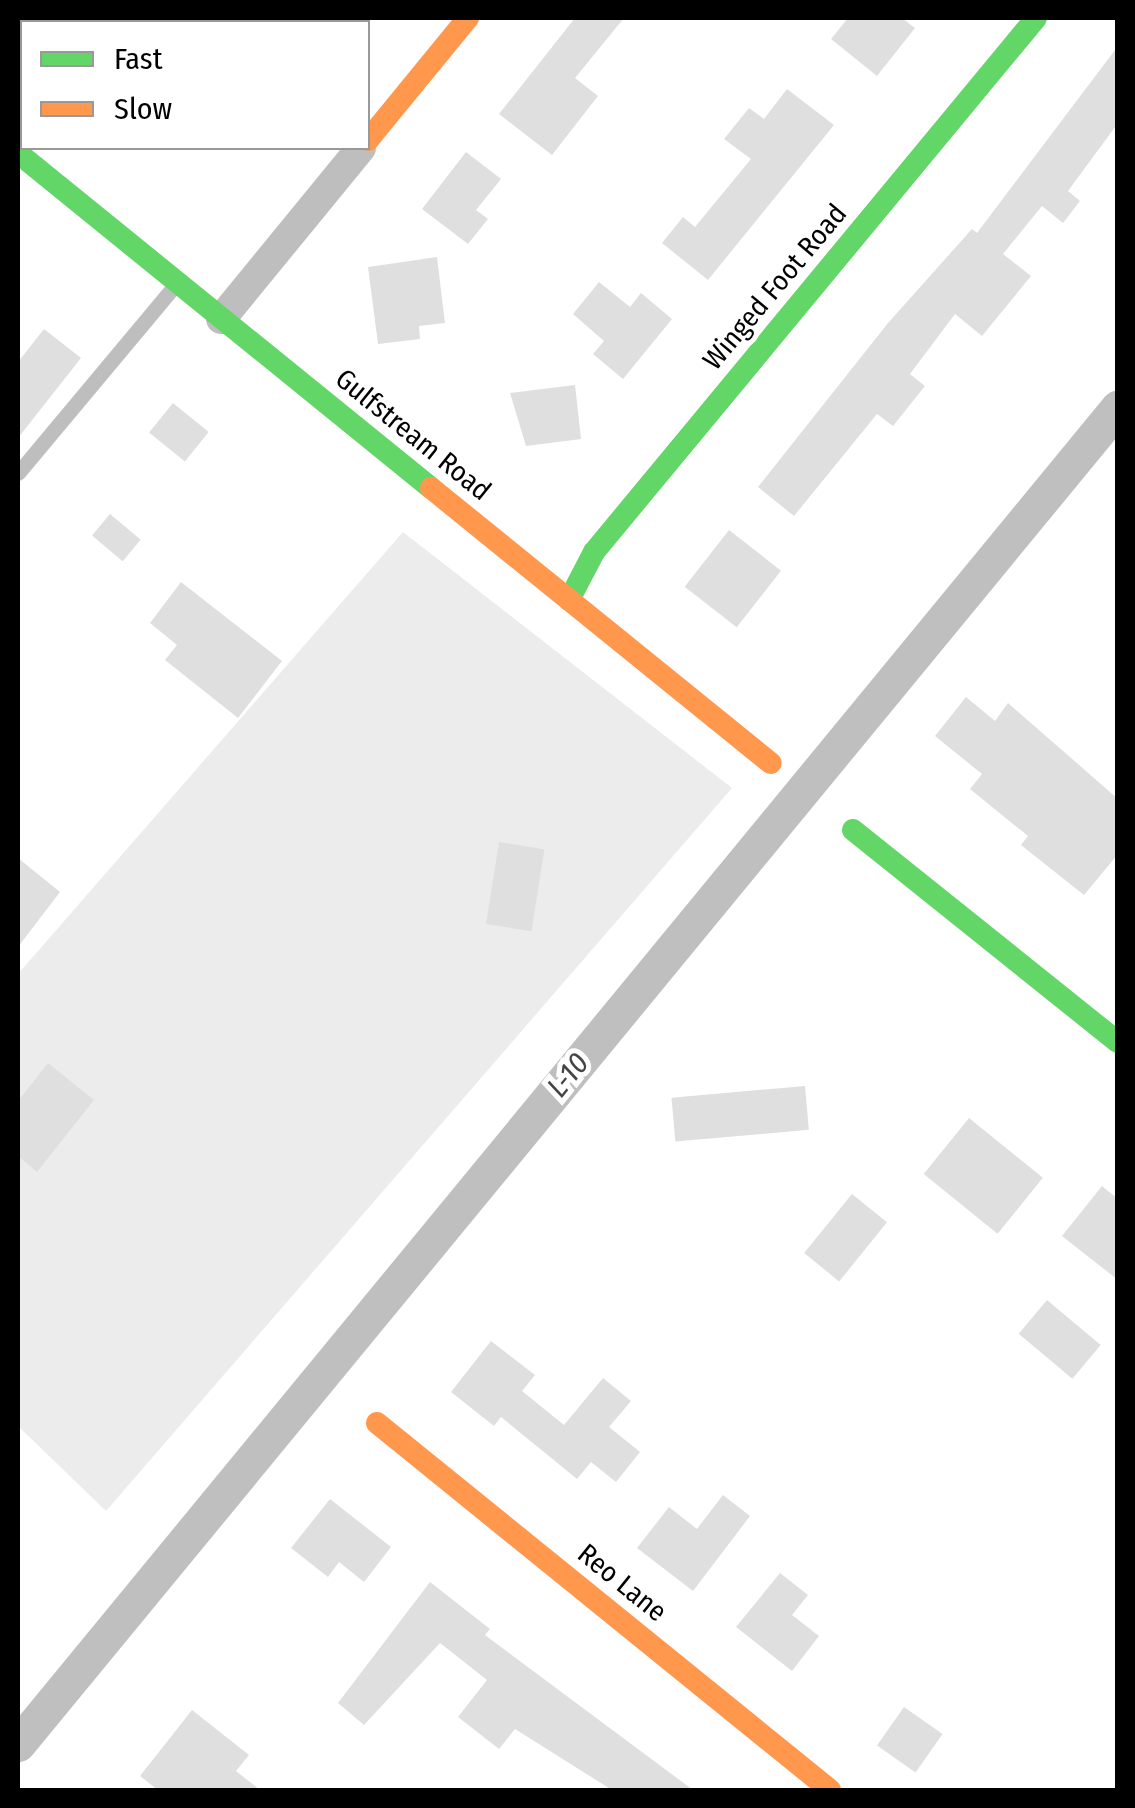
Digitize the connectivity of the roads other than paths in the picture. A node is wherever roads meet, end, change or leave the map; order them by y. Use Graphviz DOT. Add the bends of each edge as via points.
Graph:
graph roads {
  1 [pos="468,18"];
  2 [pos="1036,18"];
  3 [pos="370,138"];
  4 [pos="359,150"];
  5 [pos="18,153"];
  6 [pos="177,282"];
  7 [pos="222,318"];
  8 [pos="18,474"];
  9 [pos="569,600"];
  10 [pos="771,763"];
  11 [pos="854,830"];
  12 [pos="1118,1042"];
  13 [pos="377,1422"];
  14 [pos="830,1790"];
  1 -- 3 [label="street"];
  2 -- 9 [label="street, Winged Foot Road" via="594,552"];
  4 -- 7 [label="street"];
  5 -- 6 [label="street, Gulfstream Road"];
  6 -- 7 [label="street, Gulfstream Road"];
  6 -- 8 [label="lane"];
  7 -- 9 [label="street, Gulfstream Road"];
  9 -- 10 [label="street, Gulfstream Road"];
  11 -- 12 [label="street"];
  13 -- 14 [label="street, Reo Lane"];
}
